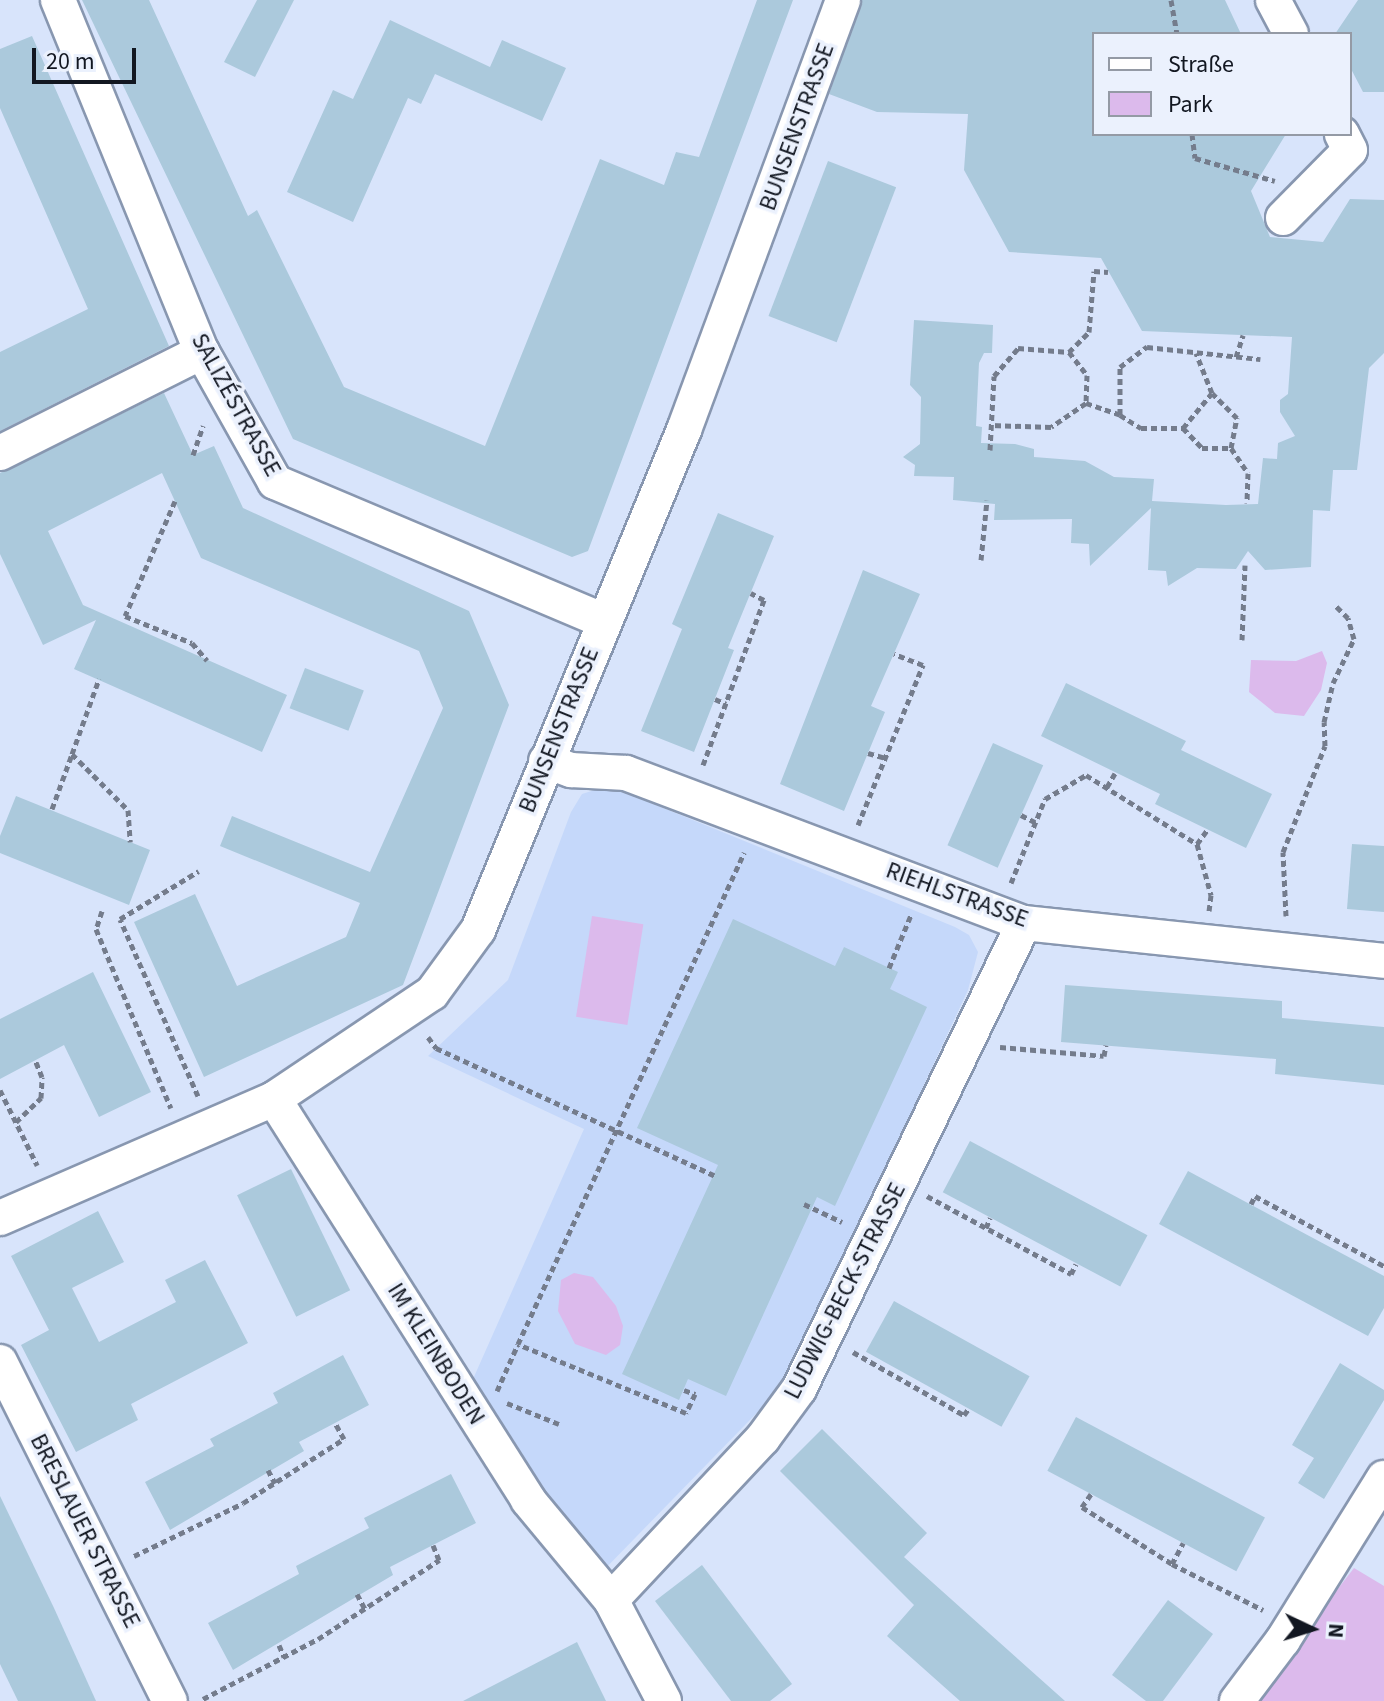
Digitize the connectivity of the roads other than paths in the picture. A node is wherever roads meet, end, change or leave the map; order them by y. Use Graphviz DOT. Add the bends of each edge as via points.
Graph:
graph roads {
  1 [pos="58,0"];
  2 [pos="843,0"];
  3 [pos="1273,0"];
  4 [pos="1290,32"];
  5 [pos="1343,136"];
  6 [pos="1283,218"];
  7 [pos="202,352"];
  8 [pos="0,453"];
  9 [pos="604,621"];
  10 [pos="546,761"];
  11 [pos="1011,918"];
  12 [pos="1384,961"];
  13 [pos="274,1099"];
  14 [pos="0,1218"];
  15 [pos="0,1362"];
  16 [pos="1384,1478"];
  17 [pos="611,1600"];
  18 [pos="170,1701"];
  19 [pos="664,1701"];
  20 [pos="1237,1701"];
  1 -- 7 [label="street, SALIZÉSTRASSE"];
  2 -- 9 [label="street, BUNSENSTRASSE" via="690,416"];
  3 -- 4 [label="street"];
  5 -- 6 [label="street" via="1350,150"];
  7 -- 8 [label="street"];
  7 -- 9 [label="street, SALIZÉSTRASSE" via="275,482"];
  9 -- 10 [label="street, BUNSENSTRASSE"];
  10 -- 11 [label="street, RIEHLSTRASSE" via="571,770 626,773"];
  10 -- 13 [label="street, BUNSENSTRASSE" via="478,930 432,993"];
  11 -- 12 [label="street, RIEHLSTRASSE"];
  11 -- 17 [label="street, LUDWIG-BECK-STRASSE" via="967,1044 799,1389 763,1438"];
  13 -- 14 [label="street, BUNSENSTRASSE"];
  13 -- 17 [label="street, IM KLEINBODEN" via="528,1500"];
  15 -- 18 [label="street, BRESLAUER STRASSE"];
  16 -- 20 [label="street" via="1292,1625"];
  17 -- 19 [label="street"];
}
